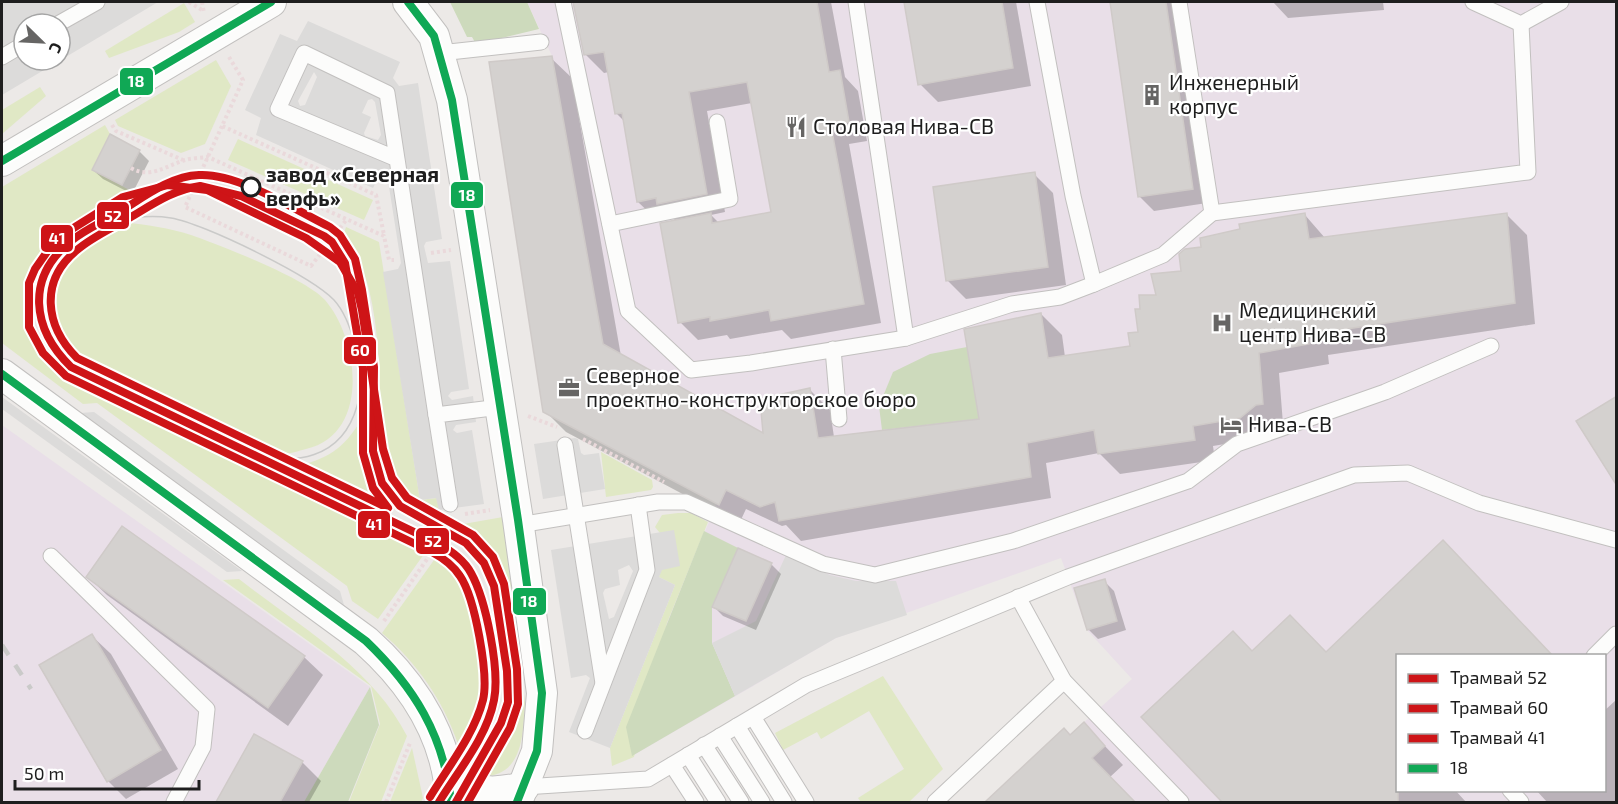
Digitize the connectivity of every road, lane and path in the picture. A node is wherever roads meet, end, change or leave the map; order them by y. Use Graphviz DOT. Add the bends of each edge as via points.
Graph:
graph roads {
  1 [pos="97,2"];
  2 [pos="189,2"];
  3 [pos="271,2"];
  4 [pos="408,2"];
  5 [pos="563,2"];
  6 [pos="856,2"];
  7 [pos="1037,2"];
  8 [pos="1179,2"];
  9 [pos="1473,2"];
  10 [pos="1561,2"];
  11 [pos="202,10"];
  12 [pos="72,16"];
  13 [pos="1521,24"];
  14 [pos="541,42"];
  15 [pos="225,49"];
  16 [pos="440,52"];
  17 [pos="108,118"];
  18 [pos="717,122"];
  19 [pos="222,126"];
  20 [pos="208,157"];
  21 [pos="397,159"];
  22 [pos="2,161"];
  23 [pos="183,161"];
  24 [pos="131,168"];
  25 [pos="196,183"];
  26 [pos="1212,213"];
  27 [pos="347,219"];
  28 [pos="610,224"];
  29 [pos="384,236"];
  30 [pos="326,246"];
  31 [pos="460,248"];
  32 [pos="412,257"];
  33 [pos="1094,284"];
  34 [pos="906,338"];
  35 [pos="1491,346"];
  36 [pos="833,350"];
  37 [pos="2,374"];
  38 [pos="512,411"];
  39 [pos="436,415"];
  40 [pos="839,418"];
  41 [pos="562,429"];
  42 [pos="582,438"];
  43 [pos="565,445"];
  44 [pos="667,502"];
  45 [pos="638,505"];
  46 [pos="493,509"];
  47 [pos="451,510"];
  48 [pos="462,515"];
  49 [pos="576,515"];
  50 [pos="519,525"];
  51 [pos="1617,540"];
  52 [pos="51,556"];
  53 [pos="1018,597"];
  54 [pos="380,626"];
  55 [pos="1617,634"];
  56 [pos="1596,654"];
  57 [pos="1064,681"];
  58 [pos="603,683"];
  59 [pos="753,717"];
  60 [pos="737,726"];
  61 [pos="585,731"];
  62 [pos="720,736"];
  63 [pos="412,737"];
  64 [pos="704,745"];
  65 [pos="688,755"];
  66 [pos="446,765"];
  67 [pos="672,765"];
  68 [pos="520,795"];
  69 [pos="174,802"];
  70 [pos="386,802"];
  71 [pos="451,802"];
  72 [pos="696,802"];
  73 [pos="718,802"];
  74 [pos="741,802"];
  75 [pos="762,802"];
  76 [pos="784,802"];
  77 [pos="806,802"];
  78 [pos="935,802"];
  79 [pos="1181,802"];
  1 -- 12 [label="lane"];
  2 -- 11 [label="path"];
  3 -- 22 [label="street"];
  4 -- 16 [label="street" via="427,24"];
  5 -- 28 [label="lane"];
  6 -- 34 [label="lane"];
  7 -- 33 [label="lane" via="1073,196"];
  8 -- 26 [label="lane"];
  9 -- 13 [label="lane"];
  10 -- 13 [label="lane"];
  13 -- 26 [label="lane" via="1528,172"];
  14 -- 16 [label="lane"];
  15 -- 19 [label="path" via="243,80"];
  16 -- 38 [label="street"];
  17 -- 23 [label="path" via="116,130"];
  18 -- 28 [label="lane" via="730,199"];
  19 -- 20 [label="path"];
  19 -- 29 [label="path" via="376,195"];
  20 -- 23 [label="path"];
  20 -- 25 [label="path"];
  20 -- 27 [label="path"];
  21 -- 21 [label="lane" via="278,109 304,53 387,93"];
  21 -- 32 [label="lane"];
  23 -- 24 [label="path" via="148,173"];
  25 -- 30 [label="path"];
  25 -- 30 [label="path" via="185,207 311,266"];
  26 -- 33 [label="lane" via="1163,255"];
  27 -- 29 [label="path"];
  27 -- 30 [label="path"];
  28 -- 36 [label="lane" via="628,311 691,370"];
  29 -- 32 [label="path" via="389,260"];
  31 -- 32 [label="path"];
  32 -- 39 [label="lane"];
  33 -- 34 [label="lane" via="1060,297 1012,304"];
  34 -- 36 [label="lane"];
  35 -- 44 [label="lane" via="1385,392 1237,444 1188,481 1012,541 875,575 823,564 686,502"];
  36 -- 40 [label="lane"];
  37 -- 66 [label="street" via="366,641 396,669 415,694 436,733"];
  38 -- 39 [label="lane"];
  38 -- 41 [label="path"];
  38 -- 50 [label="street"];
  39 -- 47 [label="lane"];
  42 -- 44 [label="path" via="665,482"];
  43 -- 49 [label="lane"];
  44 -- 45 [label="lane"];
  45 -- 49 [label="lane"];
  45 -- 58 [label="lane" via="647,570"];
  46 -- 48 [label="path"];
  47 -- 54 [label="path" via="432,552"];
  49 -- 50 [label="lane"];
  49 -- 58 [label="lane"];
  50 -- 68 [label="street" via="542,693 537,751"];
  51 -- 53 [label="lane" via="1479,503 1408,473 1354,476"];
  52 -- 69 [label="lane" via="207,709 203,747"];
  53 -- 57 [label="lane"];
  53 -- 59 [label="lane" via="806,685"];
  55 -- 56 [label="lane"];
  57 -- 78 [label="lane"];
  57 -- 79 [label="lane"];
  58 -- 61 [label="lane"];
  59 -- 60 [label="lane"];
  59 -- 77 [label="lane"];
  60 -- 62 [label="lane"];
  60 -- 76 [label="lane"];
  62 -- 64 [label="lane"];
  62 -- 75 [label="lane"];
  63 -- 70 [label="path"];
  64 -- 65 [label="lane"];
  64 -- 74 [label="lane"];
  65 -- 67 [label="lane"];
  65 -- 73 [label="lane"];
  66 -- 68 [label="street" via="469,788"];
  66 -- 71 [label="street"];
  67 -- 68 [label="lane" via="648,778"];
  67 -- 72 [label="lane"];
}
